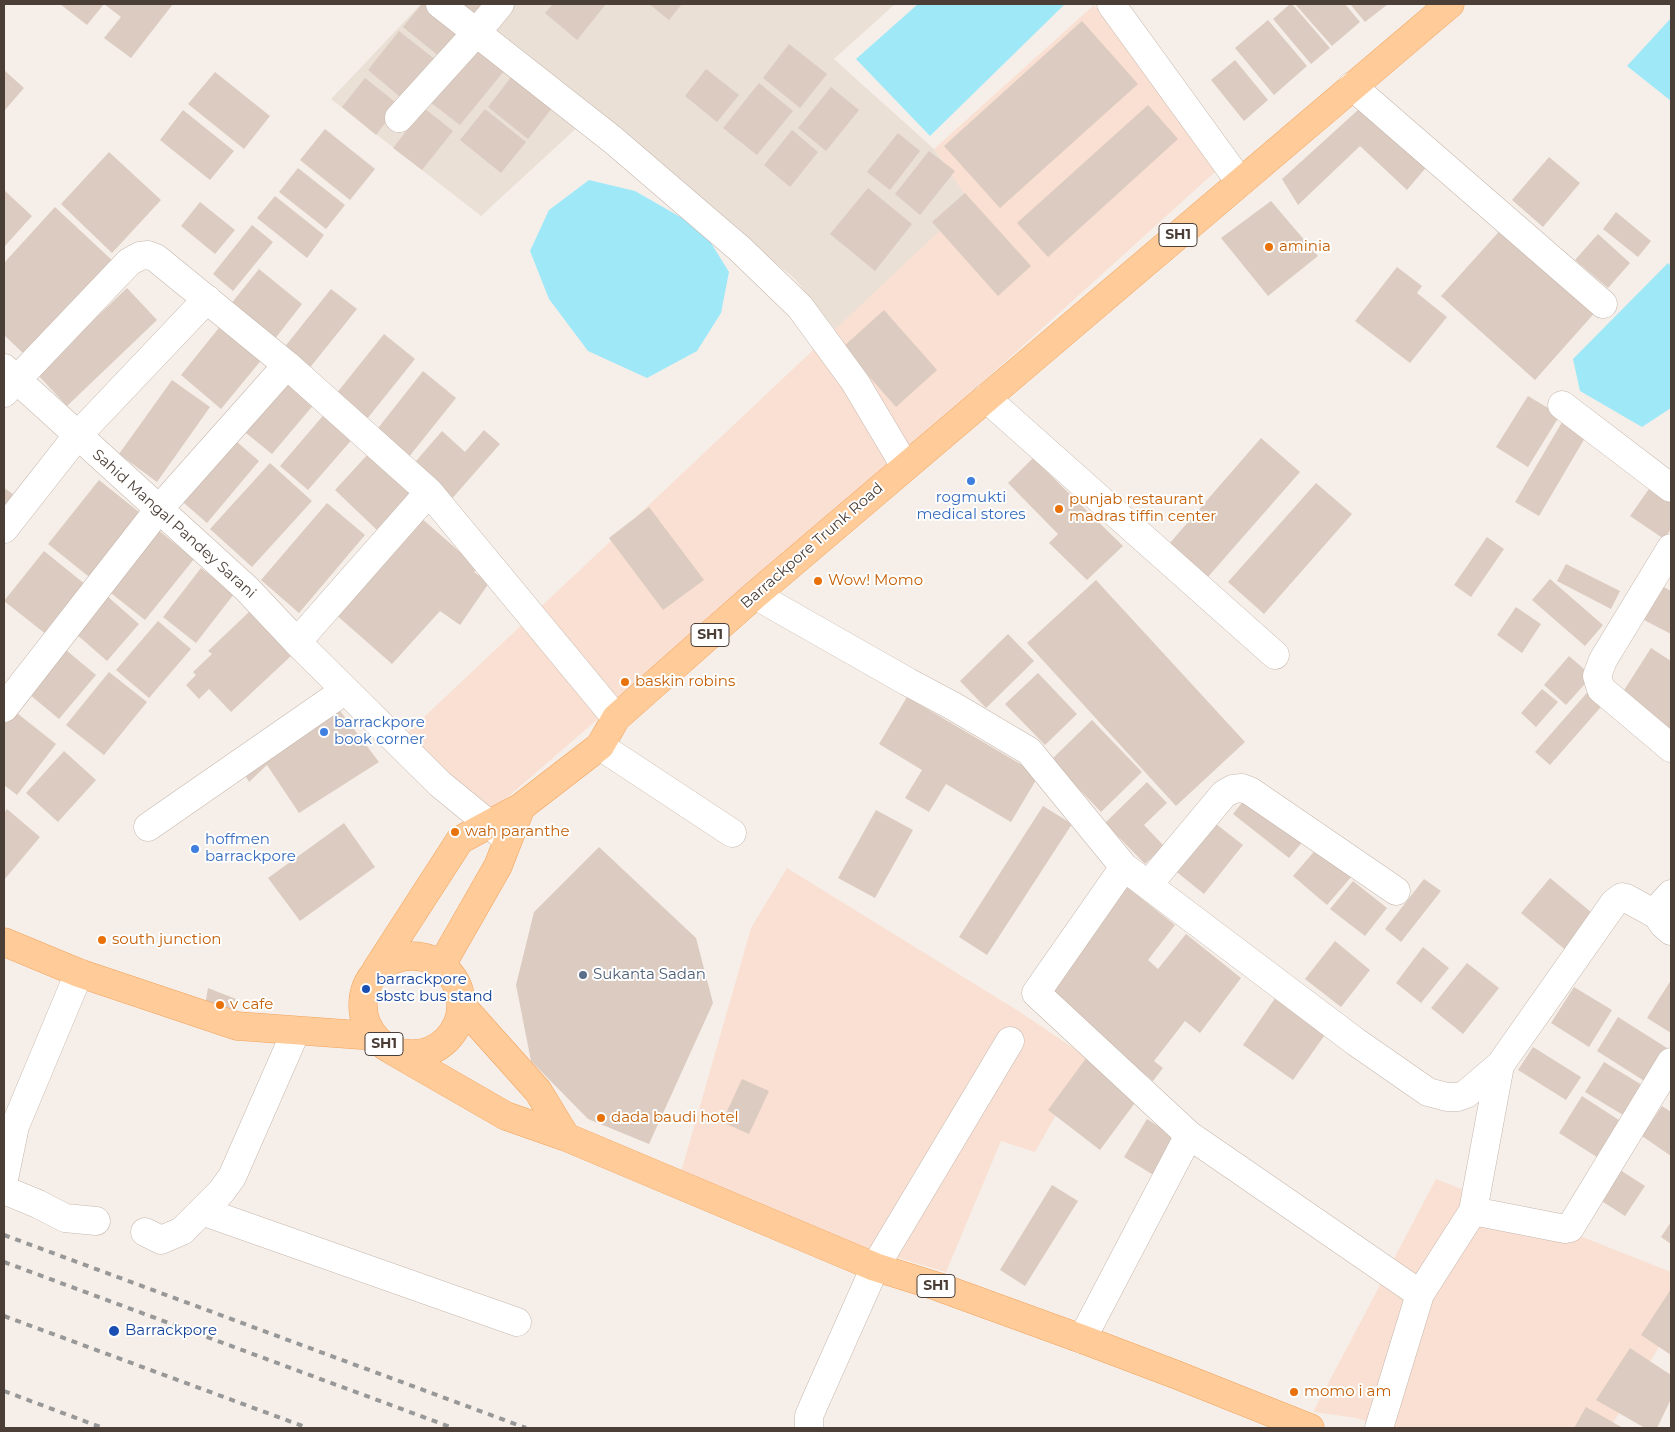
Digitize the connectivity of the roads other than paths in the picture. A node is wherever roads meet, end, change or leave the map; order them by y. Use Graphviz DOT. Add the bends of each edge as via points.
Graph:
graph roads {
  1 [pos="440,4"];
  2 [pos="500,4"];
  3 [pos="1111,4"];
  4 [pos="1450,4"];
  5 [pos="476,33"];
  6 [pos="1352,86"];
  7 [pos="399,118"];
  8 [pos="1240,182"];
  9 [pos="207,299"];
  10 [pos="1603,304"];
  11 [pos="287,365"];
  12 [pos="8,380"];
  13 [pos="986,398"];
  14 [pos="1562,406"];
  15 [pos="77,436"];
  16 [pos="905,466"];
  17 [pos="1671,488"];
  18 [pos="429,492"];
  19 [pos="159,509"];
  20 [pos="4,529"];
  21 [pos="1671,548"];
  22 [pos="755,595"];
  23 [pos="297,642"];
  24 [pos="1275,655"];
  25 [pos="340,685"];
  26 [pos="4,708"];
  27 [pos="616,718"];
  28 [pos="600,746"];
  29 [pos="1671,748"];
  30 [pos="148,826"];
  31 [pos="500,832"];
  32 [pos="732,833"];
  33 [pos="1124,867"];
  34 [pos="1148,885"];
  35 [pos="1396,891"];
  36 [pos="1666,913"];
  37 [pos="4,942"];
  38 [pos="442,964"];
  39 [pos="376,970"];
  40 [pos="79,973"];
  41 [pos="462,1006"];
  42 [pos="296,1031"];
  43 [pos="1010,1041"];
  44 [pos="384,1043"];
  45 [pos="1671,1062"];
  46 [pos="1500,1065"];
  47 [pos="1189,1134"];
  48 [pos="566,1137"];
  49 [pos="4,1178"];
  50 [pos="4,1190"];
  51 [pos="202,1211"];
  52 [pos="1473,1211"];
  53 [pos="96,1221"];
  54 [pos="145,1232"];
  55 [pos="876,1267"];
  56 [pos="1420,1294"];
  57 [pos="517,1322"];
  58 [pos="1082,1339"];
  59 [pos="809,1428"];
  60 [pos="1310,1428"];
  61 [pos="1379,1428"];
  1 -- 5 [label="street"];
  2 -- 5 [label="street"];
  3 -- 8 [label="street"];
  4 -- 6 [label="main road, SH1"];
  5 -- 7 [label="street"];
  5 -- 16 [label="street" via="612,140 740,249 800,306 855,382"];
  6 -- 8 [label="main road, SH1"];
  6 -- 10 [label="street"];
  8 -- 13 [label="main road, SH1"];
  9 -- 11 [label="street"];
  9 -- 12 [label="street" via="156,258 140,256 129,262"];
  9 -- 15 [label="street"];
  11 -- 18 [label="street"];
  11 -- 19 [label="street"];
  12 -- 15 [label="street, Sahid Mangal Pandey Sarani"];
  13 -- 16 [label="main road, SH1"];
  13 -- 24 [label="street"];
  14 -- 17 [label="street"];
  15 -- 19 [label="street, Sahid Mangal Pandey Sarani"];
  15 -- 20 [label="street"];
  16 -- 22 [label="main road, Barrackpore Trunk Road / SH1"];
  18 -- 23 [label="street"];
  18 -- 27 [label="street"];
  19 -- 23 [label="street, Sahid Mangal Pandey Sarani" via="247,589"];
  19 -- 26 [label="street"];
  21 -- 29 [label="street" via="1603,660 1597,676 1601,688"];
  22 -- 27 [label="main road, Barrackpore Trunk Road / SH1"];
  22 -- 33 [label="street" via="1029,751"];
  23 -- 25 [label="street, Sahid Mangal Pandey Sarani"];
  25 -- 30 [label="street" via="340,691 334,698"];
  25 -- 31 [label="street, Sahid Mangal Pandey Sarani" via="440,784"];
  27 -- 28 [label="main road, Barrackpore Trunk Road / SH1"];
  28 -- 31 [label="main road, Barrackpore Trunk Road / SH1" via="521,807"];
  28 -- 32 [label="street"];
  31 -- 38 [label="main road" via="498,866"];
  31 -- 39 [label="main road, Barrackpore Trunk Road / SH1" via="460,840"];
  33 -- 34 [label="street"];
  33 -- 47 [label="street" via="1036,993"];
  34 -- 35 [label="street" via="1224,794 1242,788"];
  34 -- 46 [label="street" via="1356,1042 1428,1092 1448,1097 1466,1094"];
  36 -- 46 [label="street" via="1622,897 1614,903"];
  37 -- 40 [label="main road"];
  38 -- 39 [label="main road" via="420,955 396,958"];
  38 -- 41 [label="main road, SH1" via="457,983"];
  39 -- 44 [label="main road, Barrackpore Trunk Road / SH1" via="365,992 364,1015"];
  40 -- 42 [label="main road" via="237,1026"];
  40 -- 49 [label="street" via="15,1126"];
  41 -- 44 [label="main road, SH1" via="456,1029 439,1046 417,1054"];
  41 -- 48 [label="main road, SH1" via="538,1091"];
  42 -- 44 [label="main road"];
  42 -- 51 [label="street" via="232,1177"];
  43 -- 55 [label="street"];
  44 -- 48 [label="main road, SH1" via="506,1116"];
  45 -- 52 [label="street" via="1570,1228"];
  46 -- 52 [label="street"];
  47 -- 56 [label="street"];
  47 -- 58 [label="street"];
  48 -- 55 [label="main road, SH1"];
  50 -- 53 [label="street" via="65,1218"];
  51 -- 54 [label="street" via="182,1231 162,1240"];
  51 -- 57 [label="street"];
  52 -- 56 [label="street"];
  55 -- 58 [label="main road, SH1"];
  55 -- 59 [label="street" via="814,1402"];
  56 -- 61 [label="street"];
  58 -- 60 [label="main road, SH1"];
}
